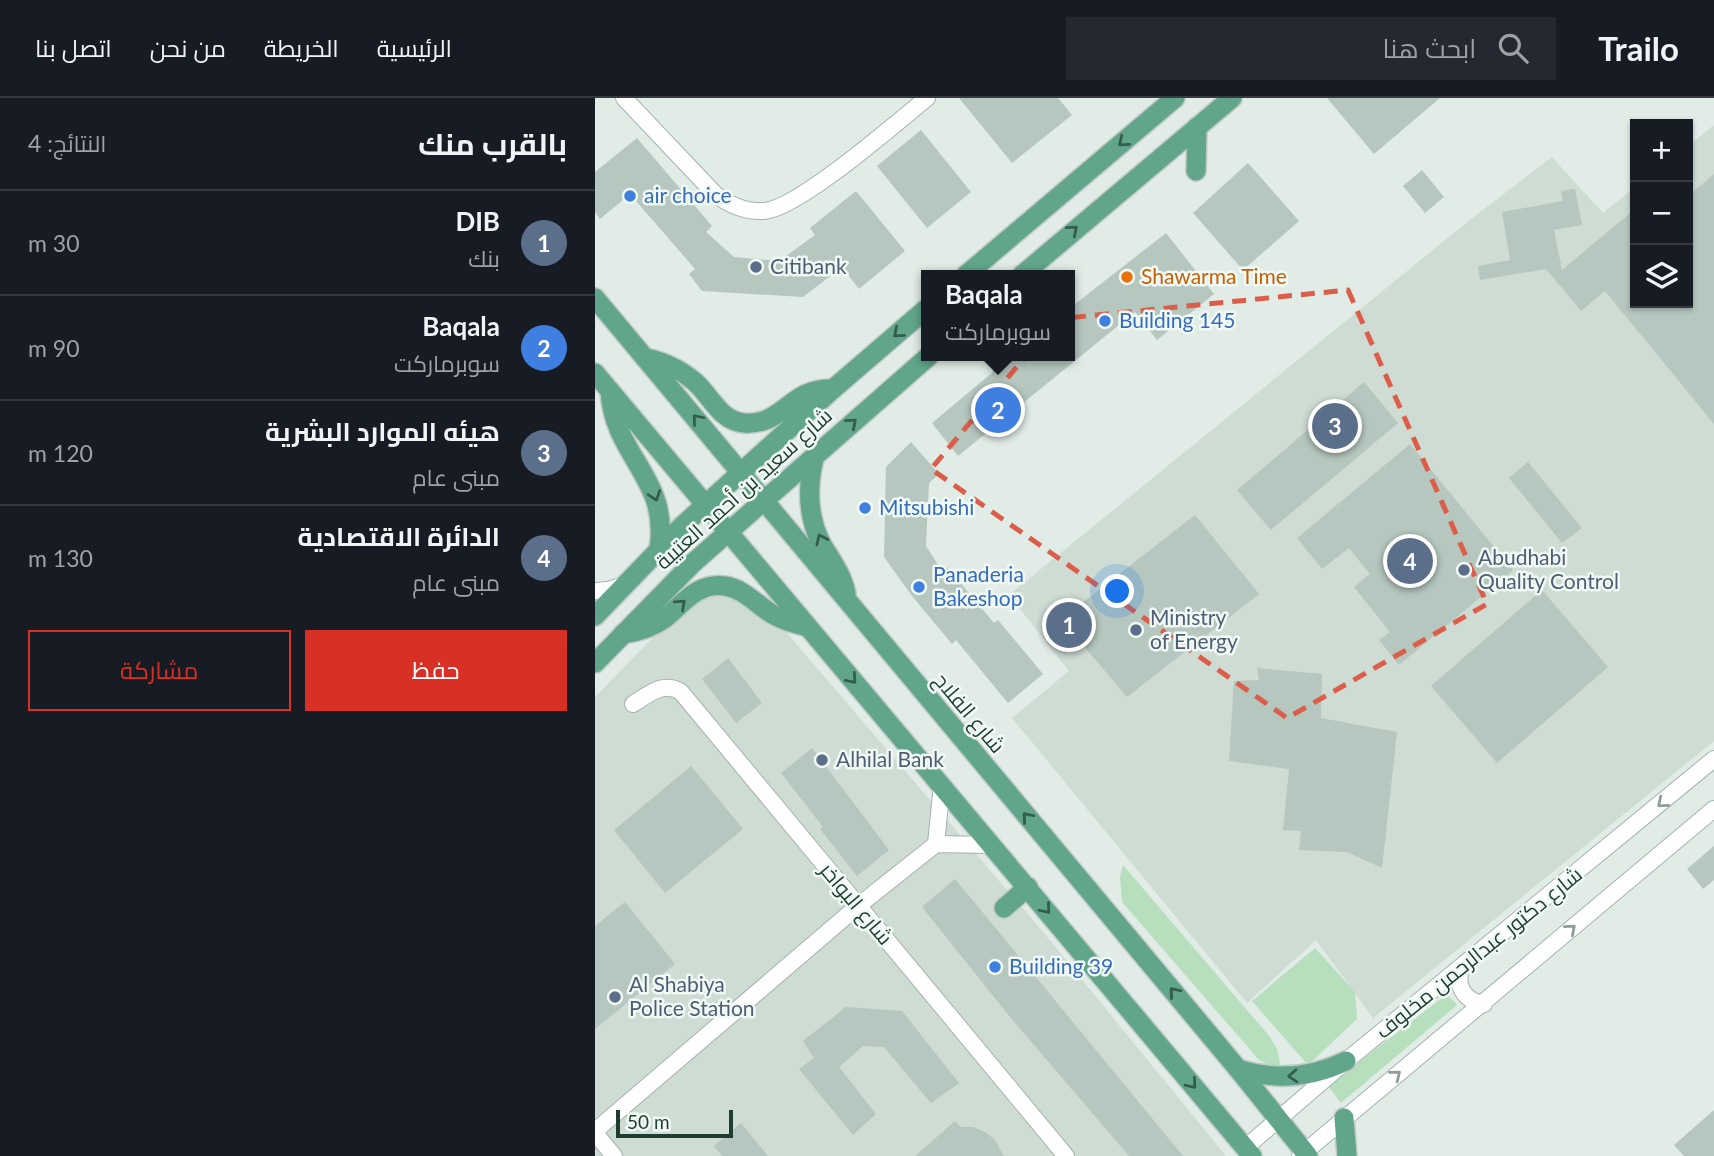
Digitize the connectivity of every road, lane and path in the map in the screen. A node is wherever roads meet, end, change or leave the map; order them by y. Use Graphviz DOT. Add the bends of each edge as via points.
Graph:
graph roads {
  1 [pos="624,98"];
  2 [pos="927,98"];
  3 [pos="1175,98"];
  4 [pos="1232,98"];
  5 [pos="1197,127"];
  6 [pos="1196,171"];
  7 [pos="972,270"];
  8 [pos="1028,270"];
  9 [pos="595,298"];
  10 [pos="921,313"];
  11 [pos="646,358"];
  12 [pos="923,361"];
  13 [pos="595,373"];
  14 [pos="833,389"];
  15 [pos="610,390"];
  16 [pos="815,455"];
  17 [pos="740,472"];
  18 [pos="764,501"];
  19 [pos="706,504"];
  20 [pos="729,531"];
  21 [pos="659,549"];
  22 [pos="625,585"];
  23 [pos="595,591"];
  24 [pos="847,601"];
  25 [pos="595,617"];
  26 [pos="808,627"];
  27 [pos="622,634"];
  28 [pos="595,663"];
  29 [pos="633,704"];
  30 [pos="1714,760"];
  31 [pos="942,784"];
  32 [pos="1714,809"];
  33 [pos="936,844"];
  34 [pos="993,845"];
  35 [pos="1028,887"];
  36 [pos="858,906"];
  37 [pos="1004,908"];
  38 [pos="1465,963"];
  39 [pos="1484,1004"];
  40 [pos="1346,1061"];
  41 [pos="1238,1069"];
  42 [pos="1343,1118"];
  43 [pos="1280,1119"];
  44 [pos="595,1132"];
  45 [pos="1248,1152"];
  46 [pos="1304,1155"];
  47 [pos="614,1156"];
  48 [pos="1066,1156"];
  49 [pos="1347,1156"];
  1 -- 2 [label="street" via="725,202 743,210 766,211 789,204 814,188"];
  3 -- 7 [label="main road, one-way"];
  4 -- 5 [label="main road"];
  5 -- 6 [label="main road"];
  8 -- 5 [label="main road, one-way"];
  9 -- 11 [label="main road, شارع الفلاح"];
  10 -- 14 [label="main road, شارع سعيد بن أحمد العتيبة, one-way"];
  11 -- 14 [label="main road" via="678,370 724,415 742,423 772,418 807,392"];
  17 -- 11 [label="main road, شارع الفلاح, one-way"];
  16 -- 12 [label="main road, شارع سعيد بن أحمد العتيبة, one-way"];
  13 -- 15 [label="main road"];
  14 -- 17 [label="main road, شارع سعيد بن أحمد العتيبة"];
  15 -- 19 [label="main road"];
  15 -- 21 [label="main road, one-way" via="619,433 657,501"];
  16 -- 18 [label="main road, شارع سعيد بن أحمد العتيبة"];
  24 -- 16 [label="main road, one-way" via="840,574 811,514 809,488"];
  17 -- 18 [label="main road, شارع الفلاح"];
  17 -- 19 [label="main road, شارع سعيد بن أحمد العتيبة"];
  18 -- 20 [label="main road, شارع سعيد بن أحمد العتيبة"];
  18 -- 24 [label="main road, شارع الفلاح"];
  19 -- 20 [label="main road"];
  19 -- 21 [label="main road, شارع سعيد بن أحمد العتيبة"];
  20 -- 26 [label="main road"];
  20 -- 27 [label="main road, شارع سعيد بن أحمد العتيبة"];
  21 -- 22 [label="main road, شارع سعيد بن أحمد العتيبة"];
  22 -- 23 [label="street"];
  22 -- 25 [label="main road, شارع سعيد بن أحمد العتيبة"];
  41 -- 24 [label="main road, شارع الفلاح, one-way"];
  27 -- 26 [label="main road, one-way" via="649,628 692,594 718,586 734,588 771,613"];
  26 -- 31 [label="main road, one-way"];
  27 -- 28 [label="main road, شارع سعيد بن أحمد العتيبة"];
  29 -- 36 [label="street, شارع البواخر" via="662,687 681,692"];
  30 -- 38 [label="street, شارع دكتور عبدالرحمن مخلوف, one-way"];
  31 -- 33 [label="street"];
  31 -- 34 [label="main road"];
  39 -- 32 [label="street, شارع دكتور عبدالرحمن مخلوف, one-way"];
  33 -- 34 [label="street"];
  33 -- 36 [label="street"];
  34 -- 35 [label="main road"];
  35 -- 37 [label="main road"];
  35 -- 45 [label="main road, one-way"];
  36 -- 44 [label="street"];
  36 -- 48 [label="street, شارع البواخر"];
  38 -- 39 [label="street" via="1459,976 1461,989 1469,1000"];
  38 -- 40 [label="street, شارع دكتور عبدالرحمن مخلوف"];
  42 -- 39 [label="street, شارع دكتور عبدالرحمن مخلوف, one-way"];
  40 -- 41 [label="main road, one-way" via="1289,1077"];
  40 -- 43 [label="street, شارع دكتور عبدالرحمن مخلوف"];
  41 -- 43 [label="main road, شارع الفلاح"];
  42 -- 46 [label="street, شارع دكتور عبدالرحمن مخلوف"];
  42 -- 49 [label="main road"];
  43 -- 45 [label="street, شارع دكتور عبدالرحمن مخلوف"];
  43 -- 46 [label="main road, شارع الفلاح"];
  44 -- 47 [label="street"];
}
